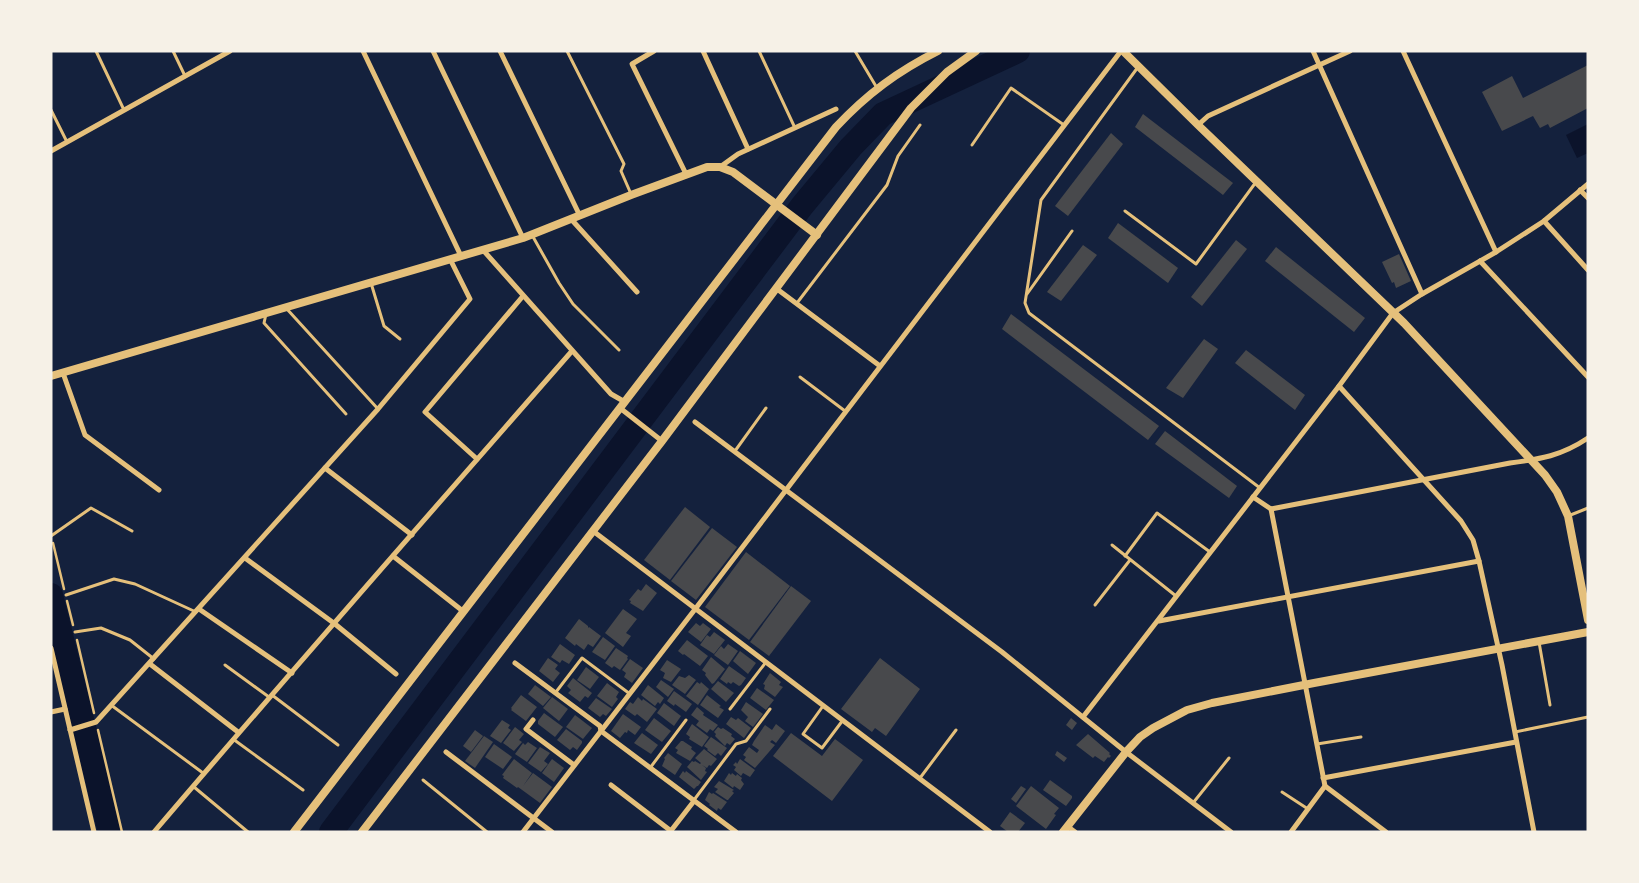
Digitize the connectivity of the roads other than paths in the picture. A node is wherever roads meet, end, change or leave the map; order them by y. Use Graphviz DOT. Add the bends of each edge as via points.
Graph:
graph roads {
  1 [pos="96,51"];
  2 [pos="173,51"];
  3 [pos="230,51"];
  4 [pos="363,51"];
  5 [pos="432,51"];
  6 [pos="500,51"];
  7 [pos="568,51"];
  8 [pos="654,51"];
  9 [pos="703,51"];
  10 [pos="760,51"];
  11 [pos="855,51"];
  12 [pos="938,51"];
  13 [pos="976,51"];
  14 [pos="1122,51"];
  15 [pos="1313,51"];
  16 [pos="1350,51"];
  17 [pos="1403,51"];
  18 [pos="220,54"];
  19 [pos="1319,65"];
  20 [pos="1138,66"];
  21 [pos="185,76"];
  22 [pos="877,88"];
  23 [pos="836,108"];
  24 [pos="51,110"];
  25 [pos="124,110"];
  26 [pos="920,125"];
  27 [pos="1064,126"];
  28 [pos="1198,126"];
  29 [pos="795,128"];
  30 [pos="67,142"];
  31 [pos="972,145"];
  32 [pos="748,149"];
  33 [pos="51,150"];
  34 [pos="720,167"];
  35 [pos="686,174"];
  36 [pos="1256,181"];
  37 [pos="1588,184"];
  38 [pos="1580,190"];
  39 [pos="632,195"];
  40 [pos="1588,198"];
  41 [pos="776,205"];
  42 [pos="1125,211"];
  43 [pos="580,216"];
  44 [pos="571,219"];
  45 [pos="1544,221"];
  46 [pos="1072,231"];
  47 [pos="532,235"];
  48 [pos="817,235"];
  49 [pos="523,238"];
  50 [pos="483,250"];
  51 [pos="1496,252"];
  52 [pos="461,256"];
  53 [pos="450,259"];
  54 [pos="1480,261"];
  55 [pos="1588,270"];
  56 [pos="370,283"];
  57 [pos="777,289"];
  58 [pos="637,292"];
  59 [pos="1422,294"];
  60 [pos="1026,295"];
  61 [pos="523,296"];
  62 [pos="796,304"];
  63 [pos="286,307"];
  64 [pos="266,313"];
  65 [pos="1393,313"];
  66 [pos="400,339"];
  67 [pos="619,350"];
  68 [pos="572,351"];
  69 [pos="880,366"];
  70 [pos="62,372"];
  71 [pos="51,376"];
  72 [pos="800,377"];
  73 [pos="1588,378"];
  74 [pos="1338,386"];
  75 [pos="623,405"];
  76 [pos="766,408"];
  77 [pos="378,409"];
  78 [pos="846,412"];
  79 [pos="346,414"];
  80 [pos="695,422"];
  81 [pos="1588,438"];
  82 [pos="662,441"];
  83 [pos="734,452"];
  84 [pos="478,459"];
  85 [pos="1533,460"];
  86 [pos="326,468"];
  87 [pos="1424,481"];
  88 [pos="1260,488"];
  89 [pos="159,490"];
  90 [pos="786,491"];
  91 [pos="1253,497"];
  92 [pos="1588,508"];
  93 [pos="1271,509"];
  94 [pos="1568,516"];
  95 [pos="132,531"];
  96 [pos="593,531"];
  97 [pos="412,535"];
  98 [pos="51,536"];
  99 [pos="1112,545"];
  100 [pos="1210,552"];
  101 [pos="393,556"];
  102 [pos="1125,556"];
  103 [pos="245,558"];
  104 [pos="1130,560"];
  105 [pos="1479,560"];
  106 [pos="66,595"];
  107 [pos="1177,596"];
  108 [pos="1288,597"];
  109 [pos="1095,605"];
  110 [pos="696,608"];
  111 [pos="198,610"];
  112 [pos="464,612"];
  113 [pos="1588,620"];
  114 [pos="1158,621"];
  115 [pos="335,624"];
  116 [pos="75,632"];
  117 [pos="1588,632"];
  118 [pos="1539,641"];
  119 [pos="51,648"];
  120 [pos="1499,649"];
  121 [pos="152,662"];
  122 [pos="767,662"];
  123 [pos="515,663"];
  124 [pos="226,666"];
  125 [pos="292,674"];
  126 [pos="396,674"];
  127 [pos="1305,684"];
  128 [pos="556,692"];
  129 [pos="630,694"];
  130 [pos="271,696"];
  131 [pos="824,705"];
  132 [pos="1550,705"];
  133 [pos="111,706"];
  134 [pos="66,709"];
  135 [pos="730,709"];
  136 [pos="770,709"];
  137 [pos="51,712"];
  138 [pos="1083,717"];
  139 [pos="1588,717"];
  140 [pos="533,720"];
  141 [pos="686,720"];
  142 [pos="843,720"];
  143 [pos="70,730"];
  144 [pos="956,730"];
  145 [pos="601,731"];
  146 [pos="238,732"];
  147 [pos="1515,732"];
  148 [pos="1361,738"];
  149 [pos="232,739"];
  150 [pos="1516,742"];
  151 [pos="1317,744"];
  152 [pos="338,745"];
  153 [pos="446,752"];
  154 [pos="1126,752"];
  155 [pos="1229,758"];
  156 [pos="574,766"];
  157 [pos="650,768"];
  158 [pos="204,773"];
  159 [pos="920,778"];
  160 [pos="1323,778"];
  161 [pos="423,780"];
  162 [pos="193,786"];
  163 [pos="611,786"];
  164 [pos="1325,786"];
  165 [pos="303,790"];
  166 [pos="1282,792"];
  167 [pos="694,801"];
  168 [pos="1193,803"];
  169 [pos="1308,809"];
  170 [pos="533,818"];
  171 [pos="1065,829"];
  172 [pos="670,831"];
  173 [pos="94,832"];
  174 [pos="154,832"];
  175 [pos="248,832"];
  176 [pos="294,832"];
  177 [pos="362,832"];
  178 [pos="487,832"];
  179 [pos="523,832"];
  180 [pos="552,832"];
  181 [pos="736,832"];
  182 [pos="990,832"];
  183 [pos="1075,832"];
  184 [pos="1231,832"];
  185 [pos="1292,832"];
  186 [pos="1386,832"];
  187 [pos="1534,832"];
  1 -- 25 [label="lane"];
  2 -- 21 [label="lane"];
  3 -- 18 [label="street"];
  4 -- 52 [label="street"];
  5 -- 49 [label="street"];
  6 -- 43 [label="street"];
  7 -- 39 [label="lane" via="624,164 621,171"];
  8 -- 35 [label="street" via="632,64"];
  9 -- 32 [label="street"];
  10 -- 29 [label="lane"];
  11 -- 22 [label="lane"];
  12 -- 22 [label="street"];
  13 -- 48 [label="street" via="947,72 911,108"];
  14 -- 20 [label="street"];
  14 -- 27 [label="street"];
  15 -- 19 [label="street"];
  16 -- 19 [label="street"];
  17 -- 51 [label="street"];
  18 -- 21 [label="street"];
  19 -- 28 [label="street" via="1208,116"];
  19 -- 59 [label="street"];
  20 -- 28 [label="street"];
  20 -- 60 [label="lane" via="1041,200"];
  21 -- 25 [label="street"];
  22 -- 41 [label="street" via="836,127"];
  23 -- 29 [label="street"];
  24 -- 30 [label="lane"];
  25 -- 30 [label="street"];
  26 -- 62 [label="lane" via="898,156 887,185"];
  27 -- 31 [label="lane" via="1011,88"];
  27 -- 69 [label="street"];
  28 -- 36 [label="street"];
  29 -- 32 [label="street"];
  30 -- 33 [label="street"];
  32 -- 34 [label="street"];
  34 -- 35 [label="street"];
  34 -- 41 [label="street" via="746,180"];
  35 -- 39 [label="street"];
  36 -- 42 [label="lane" via="1196,264"];
  36 -- 65 [label="street"];
  37 -- 38 [label="street"];
  38 -- 40 [label="street"];
  38 -- 45 [label="street"];
  39 -- 43 [label="street"];
  41 -- 48 [label="street"];
  41 -- 75 [label="street"];
  43 -- 44 [label="street"];
  44 -- 47 [label="street"];
  44 -- 58 [label="street"];
  45 -- 51 [label="street"];
  45 -- 55 [label="street"];
  46 -- 60 [label="lane"];
  47 -- 49 [label="street"];
  47 -- 67 [label="lane" via="574,304"];
  48 -- 57 [label="street"];
  49 -- 50 [label="street"];
  50 -- 52 [label="street"];
  50 -- 61 [label="street"];
  51 -- 54 [label="street"];
  52 -- 53 [label="street"];
  53 -- 56 [label="street"];
  53 -- 77 [label="street" via="470,298"];
  54 -- 59 [label="street"];
  54 -- 73 [label="street"];
  56 -- 63 [label="street"];
  56 -- 66 [label="lane" via="384,326"];
  57 -- 62 [label="street"];
  57 -- 82 [label="street"];
  59 -- 65 [label="street"];
  60 -- 88 [label="lane" via="1029,313"];
  61 -- 68 [label="street"];
  61 -- 84 [label="street" via="424,412"];
  62 -- 69 [label="street"];
  63 -- 64 [label="street"];
  63 -- 77 [label="lane"];
  64 -- 70 [label="street"];
  64 -- 79 [label="lane" via="264,323"];
  65 -- 74 [label="street"];
  65 -- 85 [label="street"];
  68 -- 75 [label="street"];
  68 -- 84 [label="street"];
  69 -- 78 [label="street"];
  70 -- 71 [label="street"];
  70 -- 89 [label="street" via="85,436"];
  72 -- 78 [label="lane"];
  74 -- 87 [label="street"];
  74 -- 88 [label="street"];
  75 -- 82 [label="street"];
  75 -- 112 [label="street"];
  76 -- 83 [label="lane"];
  77 -- 86 [label="street"];
  78 -- 90 [label="street"];
  80 -- 83 [label="street"];
  81 -- 85 [label="street" via="1556,455"];
  82 -- 96 [label="street"];
  83 -- 90 [label="street"];
  84 -- 97 [label="street"];
  85 -- 87 [label="street"];
  85 -- 94 [label="street" via="1557,492"];
  86 -- 97 [label="street"];
  86 -- 103 [label="street"];
  87 -- 93 [label="street"];
  87 -- 105 [label="street" via="1461,521"];
  88 -- 91 [label="street"];
  90 -- 110 [label="street"];
  90 -- 138 [label="street" via="1002,652"];
  91 -- 93 [label="street"];
  91 -- 100 [label="street"];
  92 -- 94 [label="lane"];
  93 -- 108 [label="street"];
  94 -- 113 [label="street"];
  95 -- 98 [label="lane" via="91,508"];
  96 -- 110 [label="street"];
  96 -- 177 [label="street"];
  97 -- 101 [label="street"];
  99 -- 102 [label="lane"];
  100 -- 102 [label="lane" via="1157,513"];
  100 -- 107 [label="street"];
  101 -- 112 [label="street"];
  101 -- 115 [label="street"];
  102 -- 104 [label="lane"];
  103 -- 111 [label="street"];
  103 -- 115 [label="street"];
  104 -- 107 [label="lane"];
  104 -- 109 [label="lane"];
  105 -- 108 [label="street"];
  105 -- 120 [label="street"];
  106 -- 111 [label="lane" via="114,579 135,584"];
  107 -- 114 [label="street"];
  108 -- 114 [label="street"];
  108 -- 127 [label="street"];
  110 -- 122 [label="street"];
  110 -- 129 [label="street"];
  111 -- 121 [label="street"];
  111 -- 125 [label="street"];
  112 -- 176 [label="street"];
  114 -- 138 [label="street"];
  115 -- 125 [label="street"];
  115 -- 126 [label="street"];
  116 -- 121 [label="lane" via="100,628 130,640"];
  117 -- 118 [label="street"];
  118 -- 120 [label="street"];
  118 -- 132 [label="lane"];
  119 -- 134 [label="street"];
  120 -- 127 [label="street"];
  120 -- 147 [label="street"];
  121 -- 133 [label="street"];
  121 -- 146 [label="street"];
  122 -- 131 [label="street"];
  122 -- 135 [label="lane"];
  123 -- 128 [label="street"];
  124 -- 130 [label="lane"];
  125 -- 130 [label="street"];
  127 -- 151 [label="street"];
  127 -- 154 [label="street" via="1187,710 1140,737"];
  128 -- 129 [label="lane" via="582,658"];
  128 -- 145 [label="street" via="600,726"];
  129 -- 145 [label="street"];
  130 -- 146 [label="street"];
  130 -- 152 [label="lane"];
  131 -- 142 [label="street"];
  131 -- 142 [label="lane" via="803,734 822,748"];
  133 -- 143 [label="street" via="96,722"];
  133 -- 158 [label="lane"];
  134 -- 137 [label="street"];
  134 -- 143 [label="street"];
  136 -- 167 [label="lane" via="746,741 736,744"];
  138 -- 154 [label="street"];
  139 -- 147 [label="lane"];
  140 -- 156 [label="street" via="526,729"];
  141 -- 157 [label="lane"];
  142 -- 159 [label="street"];
  143 -- 173 [label="street"];
  144 -- 159 [label="lane"];
  145 -- 156 [label="street"];
  145 -- 157 [label="street"];
  146 -- 149 [label="street"];
  147 -- 150 [label="street"];
  148 -- 151 [label="lane"];
  149 -- 158 [label="street"];
  149 -- 165 [label="lane"];
  150 -- 160 [label="street"];
  150 -- 187 [label="street"];
  151 -- 160 [label="street"];
  153 -- 170 [label="street"];
  154 -- 168 [label="street"];
  154 -- 171 [label="street"];
  155 -- 168 [label="lane"];
  156 -- 170 [label="street"];
  157 -- 167 [label="street"];
  158 -- 162 [label="street"];
  159 -- 182 [label="street"];
  160 -- 164 [label="street"];
  161 -- 178 [label="lane"];
  162 -- 174 [label="street"];
  162 -- 175 [label="lane"];
  163 -- 172 [label="street"];
  164 -- 169 [label="street"];
  164 -- 186 [label="street"];
  166 -- 169 [label="lane"];
  167 -- 172 [label="street"];
  167 -- 181 [label="street"];
  168 -- 184 [label="street"];
  169 -- 185 [label="street"];
  170 -- 179 [label="street"];
  170 -- 180 [label="street"];
  171 -- 183 [label="street"];
}
